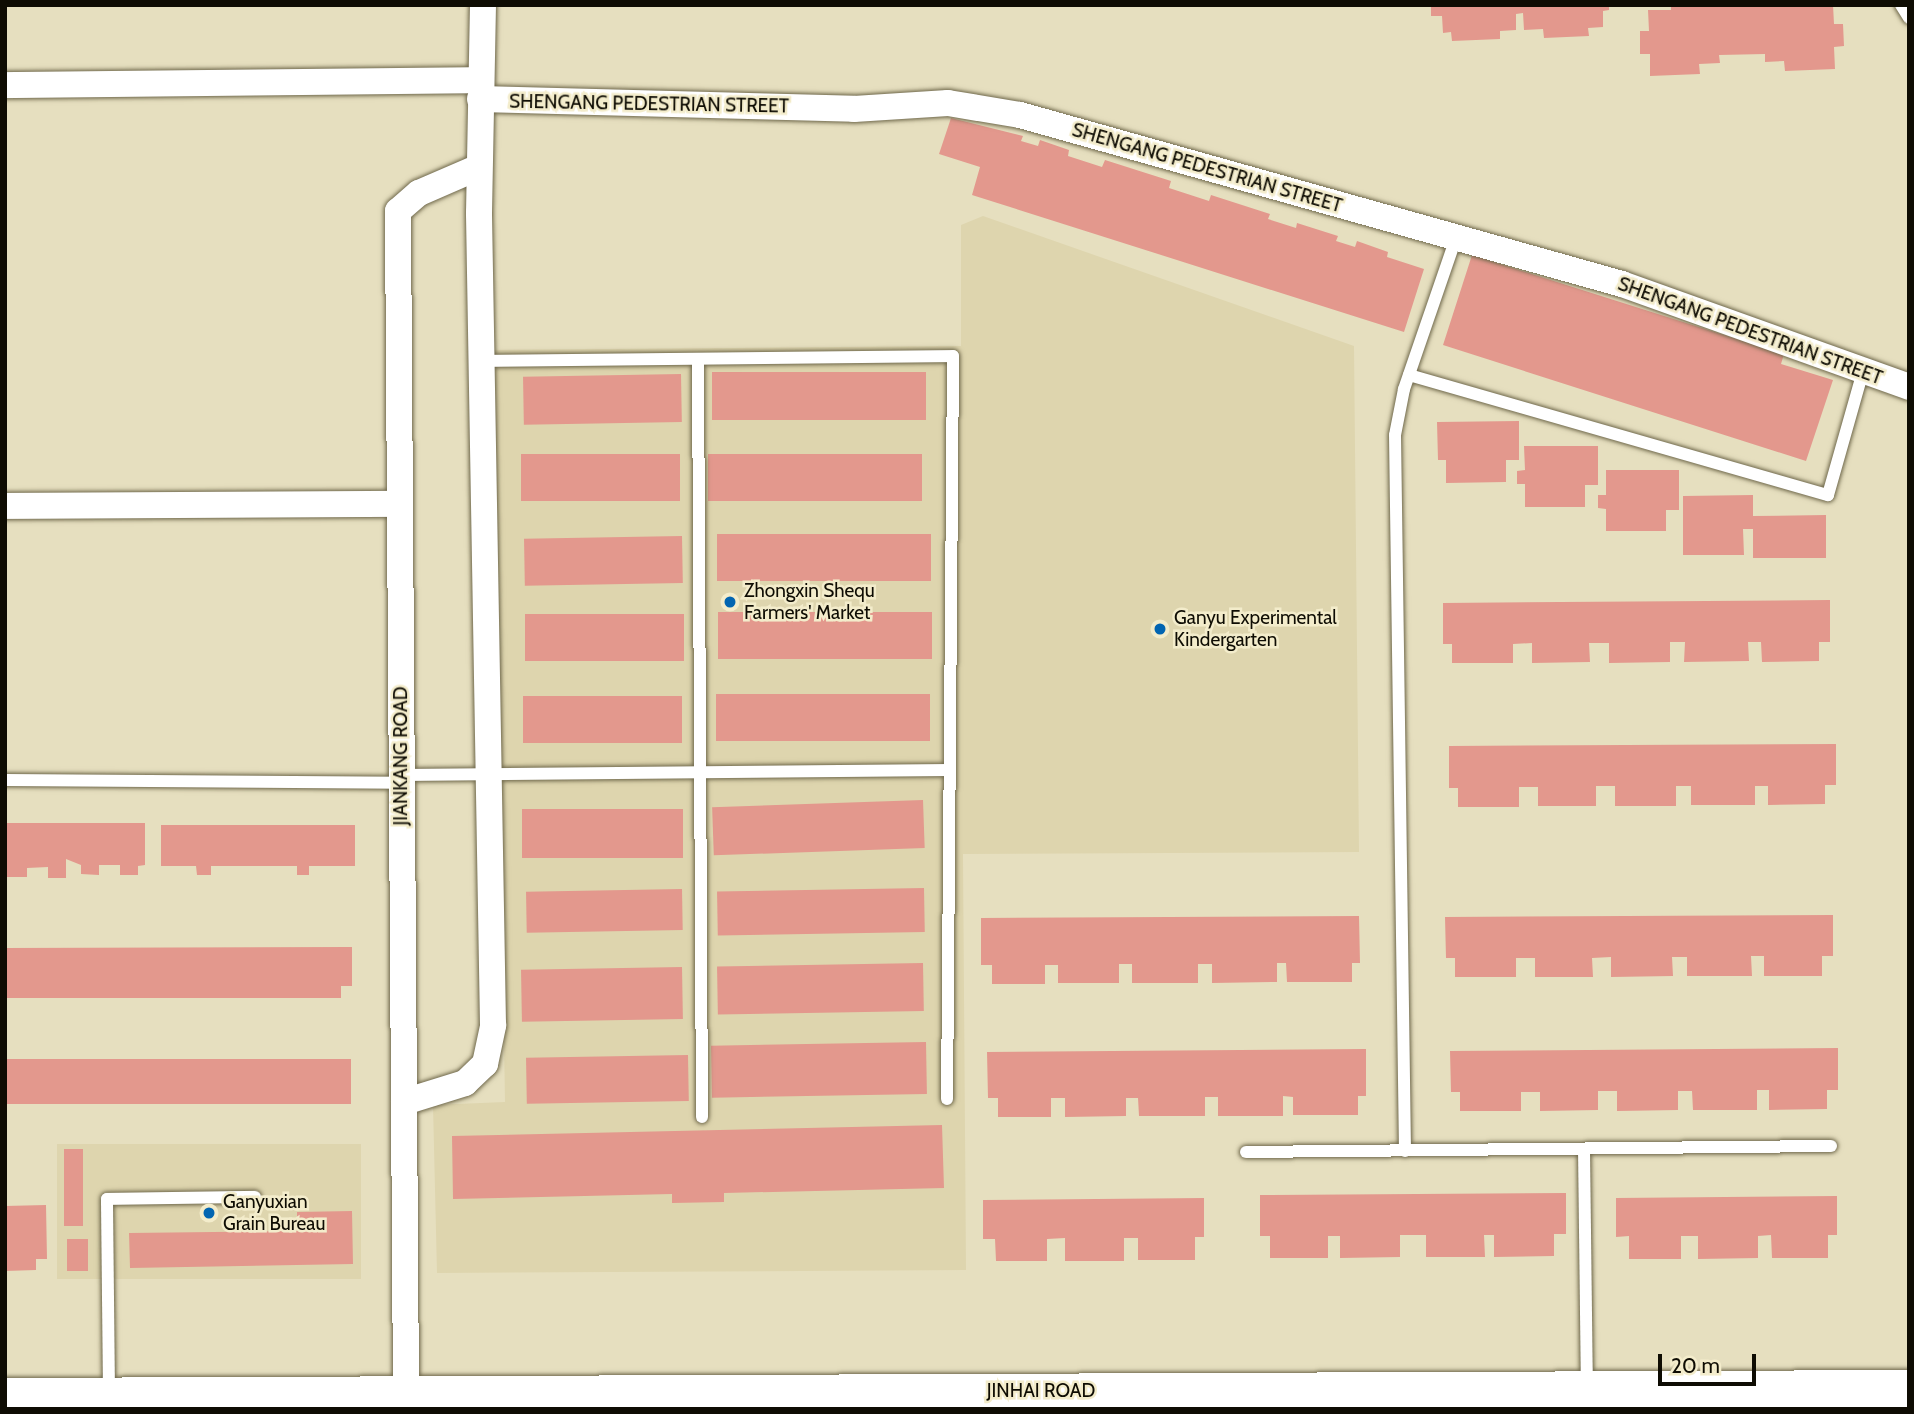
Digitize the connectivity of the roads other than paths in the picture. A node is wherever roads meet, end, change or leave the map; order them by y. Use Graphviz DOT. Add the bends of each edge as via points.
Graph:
graph roads {
  1 [pos="482,5"];
  2 [pos="1901,5"];
  3 [pos="1909,18"];
  4 [pos="5,85"];
  5 [pos="480,90"];
  6 [pos="479,167"];
  7 [pos="1456,238"];
  8 [pos="698,359"];
  9 [pos="481,362"];
  10 [pos="1863,371"];
  11 [pos="1409,375"];
  12 [pos="1909,387"];
  13 [pos="400,504"];
  14 [pos="5,506"];
  15 [pos="950,770"];
  16 [pos="701,772"];
  17 [pos="489,774"];
  18 [pos="401,779"];
  19 [pos="5,780"];
  20 [pos="947,1099"];
  21 [pos="404,1102"];
  22 [pos="702,1117"];
  23 [pos="1830,1146"];
  24 [pos="1584,1149"];
  25 [pos="1405,1151"];
  26 [pos="1247,1152"];
  27 [pos="255,1197"];
  28 [pos="1909,1388"];
  29 [pos="1587,1389"];
  30 [pos="406,1394"];
  31 [pos="5,1396"];
  32 [pos="109,1396"];
  1 -- 5 [label="street"];
  2 -- 3 [label="lane"];
  4 -- 5 [label="street, SHENGANG PEDESTRIAN STREET"];
  5 -- 6 [label="street"];
  5 -- 7 [label="street, SHENGANG PEDESTRIAN STREET" via="854,109 948,103 1020,115"];
  6 -- 9 [label="street"];
  6 -- 13 [label="street, JIANKANG ROAD" via="419,192 398,211"];
  7 -- 10 [label="street, SHENGANG PEDESTRIAN STREET" via="1622,284"];
  7 -- 11 [label="lane"];
  8 -- 9 [label="lane"];
  8 -- 15 [label="lane" via="953,356"];
  8 -- 16 [label="lane"];
  9 -- 17 [label="street"];
  10 -- 11 [label="lane" via="1828,495"];
  10 -- 12 [label="street, SHENGANG PEDESTRIAN STREET"];
  11 -- 25 [label="lane" via="1395,435"];
  13 -- 14 [label="street"];
  13 -- 18 [label="street, JIANKANG ROAD"];
  15 -- 16 [label="lane"];
  15 -- 20 [label="lane"];
  16 -- 17 [label="lane"];
  16 -- 22 [label="lane"];
  17 -- 18 [label="lane"];
  17 -- 21 [label="street" via="493,1025 485,1064 465,1083"];
  18 -- 19 [label="lane"];
  18 -- 21 [label="street, JIANKANG ROAD"];
  21 -- 30 [label="street, JIANKANG ROAD"];
  23 -- 24 [label="lane"];
  24 -- 25 [label="lane"];
  24 -- 29 [label="lane"];
  25 -- 26 [label="lane"];
  27 -- 32 [label="lane" via="107,1199"];
  28 -- 29 [label="main road, JINHAI ROAD"];
  29 -- 30 [label="main road, JINHAI ROAD"];
  30 -- 32 [label="main road, JINHAI ROAD"];
  31 -- 32 [label="main road, JINHAI ROAD"];
}
